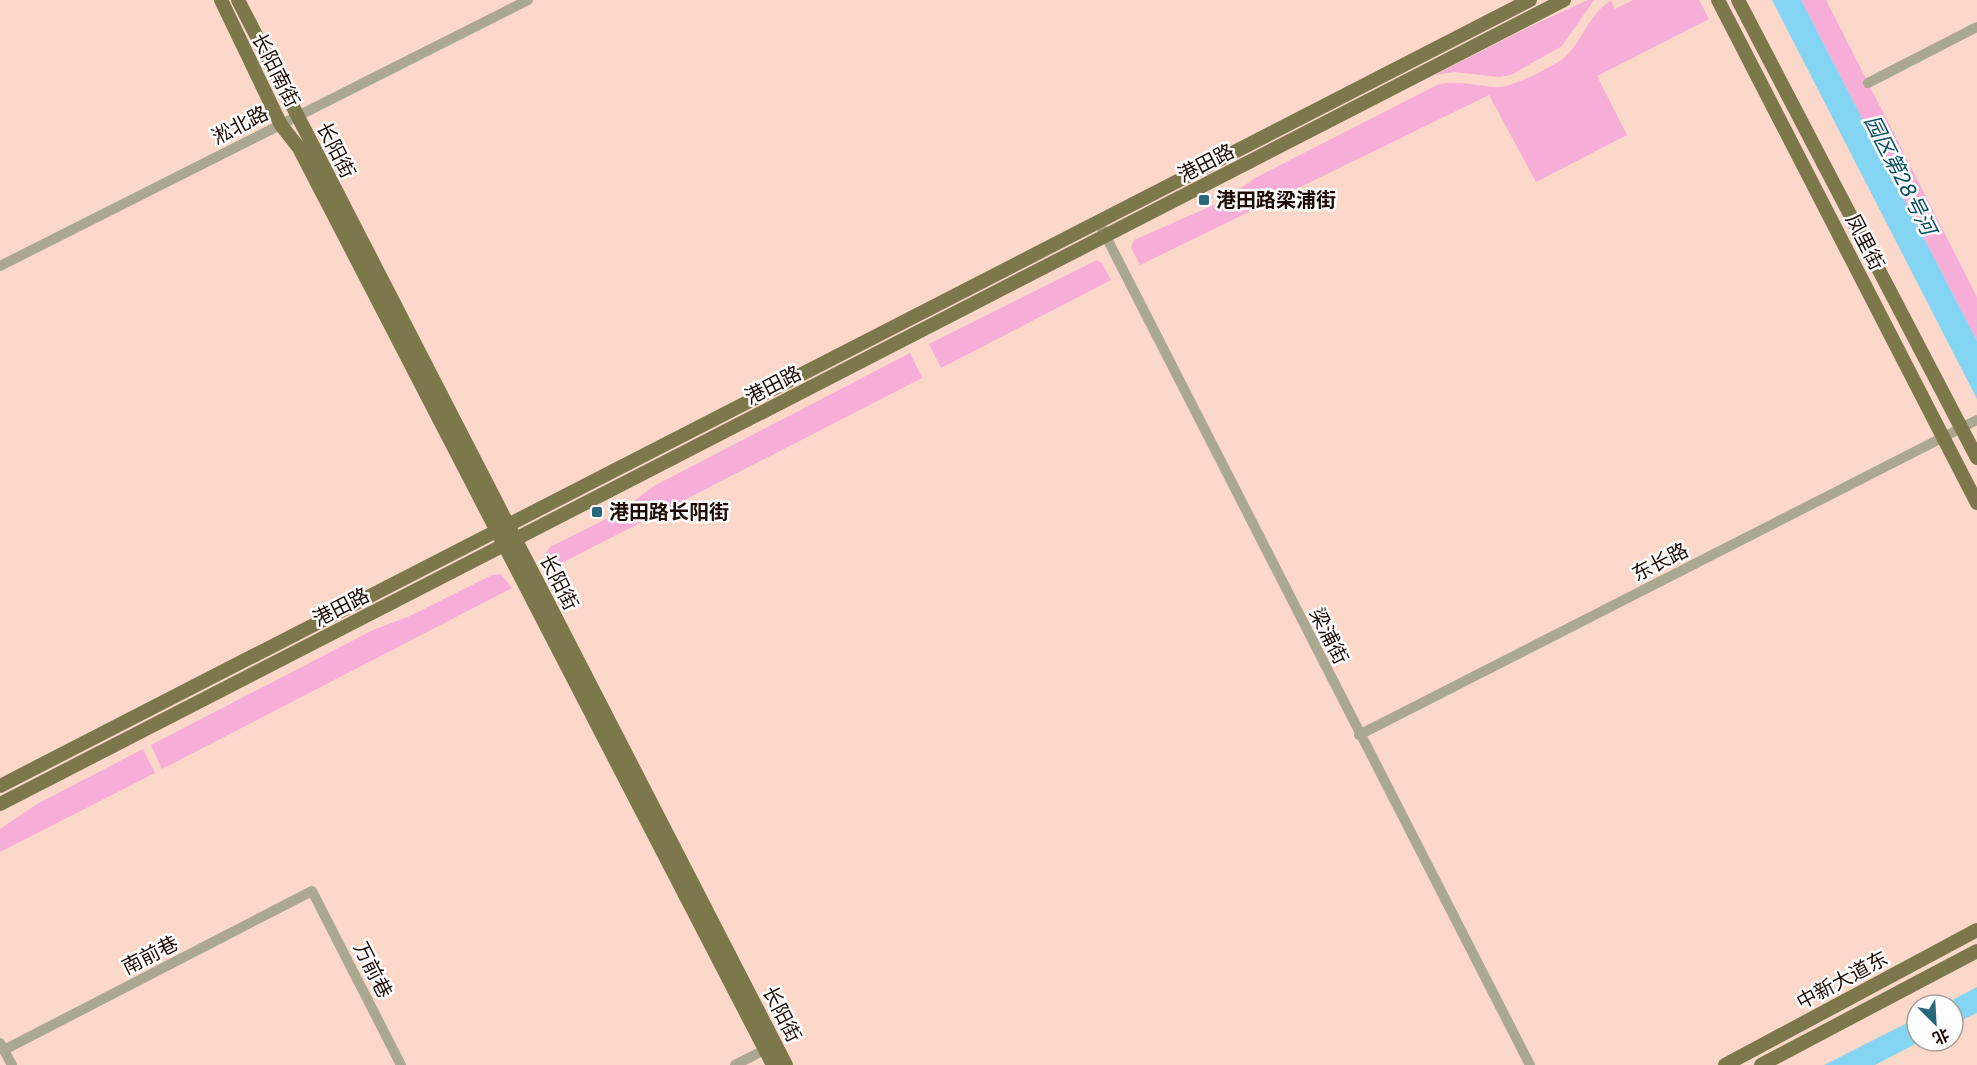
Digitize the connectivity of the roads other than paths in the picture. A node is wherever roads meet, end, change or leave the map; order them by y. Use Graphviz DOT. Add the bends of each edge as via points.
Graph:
graph roads {
  1 [pos="221,0"];
  2 [pos="238,0"];
  3 [pos="528,0"];
  4 [pos="1530,0"];
  5 [pos="1564,0"];
  6 [pos="1718,0"];
  7 [pos="1738,0"];
  8 [pos="1977,27"];
  9 [pos="1868,83"];
  10 [pos="297,116"];
  11 [pos="281,124"];
  12 [pos="1098,221"];
  13 [pos="1106,236"];
  14 [pos="0,266"];
  15 [pos="1977,420"];
  16 [pos="1962,428"];
  17 [pos="1943,437"];
  18 [pos="1977,458"];
  19 [pos="1977,503"];
  20 [pos="503,528"];
  21 [pos="510,543"];
  22 [pos="1359,735"];
  23 [pos="0,786"];
  24 [pos="0,804"];
  25 [pos="312,891"];
  26 [pos="1977,930"];
  27 [pos="1977,951"];
  28 [pos="2,1047"];
  29 [pos="770,1047"];
  30 [pos="12,1065"];
  31 [pos="401,1065"];
  32 [pos="735,1065"];
  33 [pos="773,1065"];
  34 [pos="786,1065"];
  35 [pos="1530,1065"];
  36 [pos="1725,1065"];
  37 [pos="1761,1065"];
  1 -- 11 [label="main road, 长阳南街"];
  2 -- 10 [label="main road, 长阳南街"];
  3 -- 10 [label="street, 淞北路"];
  4 -- 12 [label="main road, 港田路"];
  5 -- 13 [label="main road, 港田路"];
  6 -- 17 [label="main road, 凤里街"];
  7 -- 16 [label="main road, 凤里街"];
  8 -- 9 [label="street"];
  10 -- 11 [label="street, 淞北路"];
  10 -- 20 [label="main road, 长阳街"];
  11 -- 14 [label="street, 淞北路"];
  11 -- 20 [label="main road, 长阳街" via="298,148"];
  12 -- 13 [label="street, 梁浦街"];
  12 -- 20 [label="main road, 港田路"];
  13 -- 21 [label="main road, 港田路"];
  13 -- 22 [label="street, 梁浦街"];
  15 -- 16 [label="street, 东长路"];
  16 -- 17 [label="street, 东长路"];
  16 -- 18 [label="main road, 凤里街"];
  17 -- 19 [label="main road, 凤里街"];
  17 -- 22 [label="street, 东长路"];
  20 -- 21 [label="main road, 长阳街"];
  20 -- 23 [label="main road, 港田路"];
  21 -- 24 [label="main road, 港田路"];
  21 -- 29 [label="main road, 长阳街"];
  22 -- 35 [label="street, 梁浦街"];
  25 -- 28 [label="street, 南前巷"];
  25 -- 31 [label="street, 万前巷"];
  26 -- 36 [label="main road, 中新大道东"];
  27 -- 37 [label="main road, 中新大道东"];
  28 -- 30 [label="street"];
  29 -- 32 [label="street"];
  29 -- 33 [label="main road, 长阳街"];
  29 -- 34 [label="main road, 长阳街"];
}
